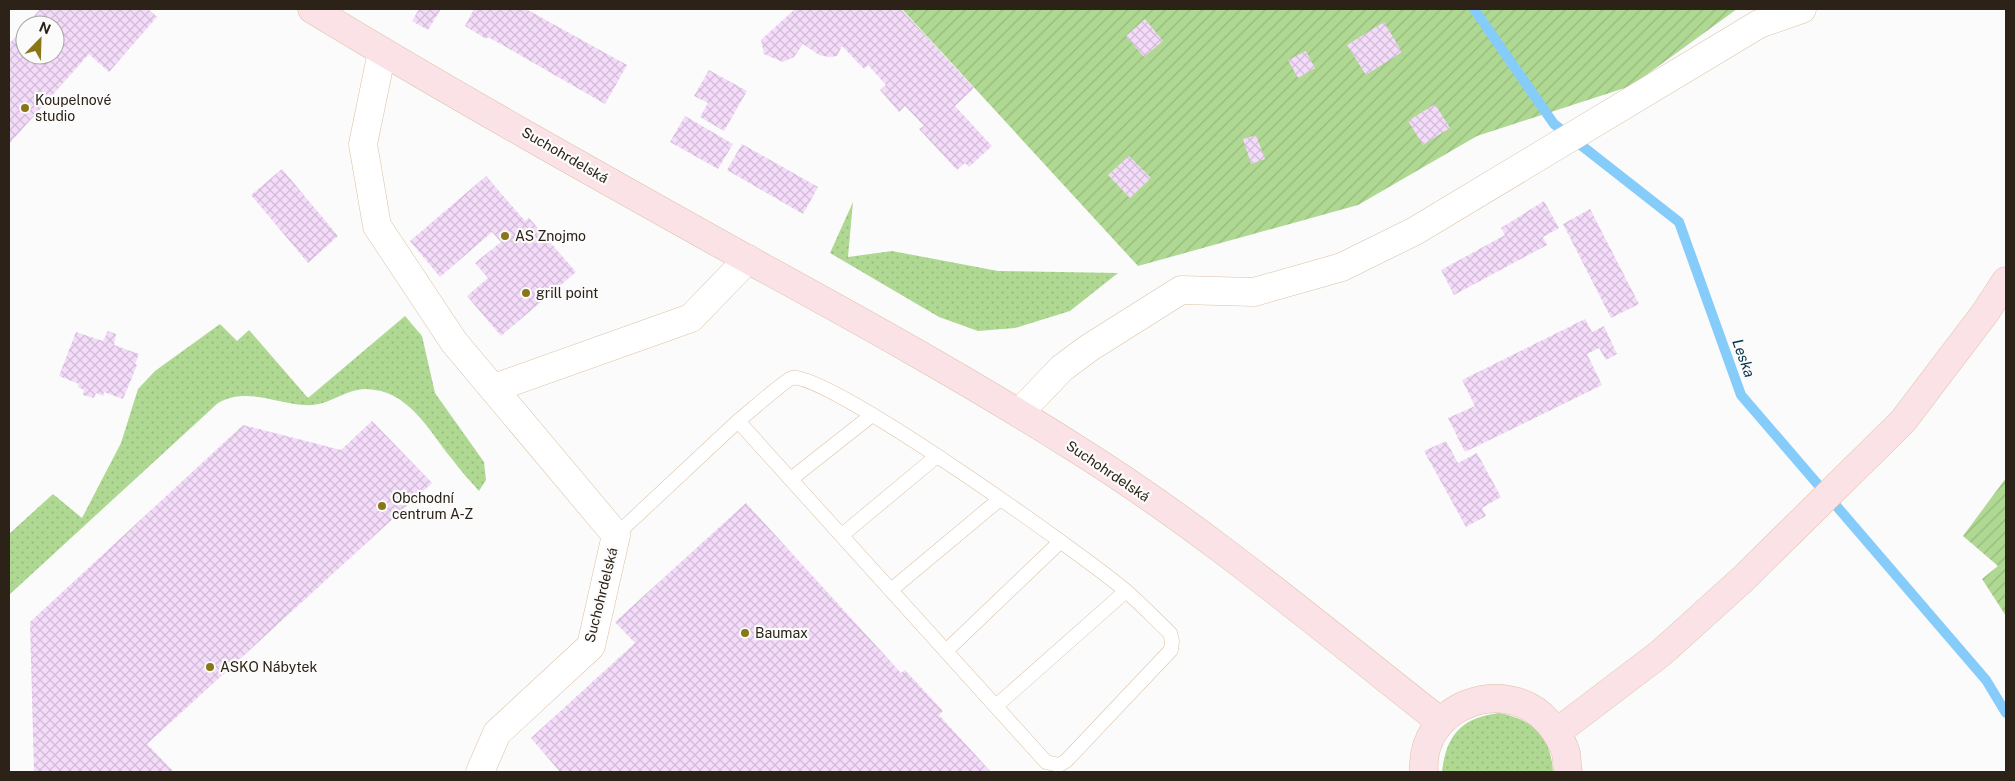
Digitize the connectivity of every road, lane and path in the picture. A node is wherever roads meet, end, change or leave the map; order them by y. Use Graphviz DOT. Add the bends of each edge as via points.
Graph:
graph roads {
  1 [pos="312,9"];
  2 [pos="1802,9"];
  3 [pos="382,52"];
  4 [pos="748,259"];
  5 [pos="2006,281"];
  6 [pos="494,388"];
  7 [pos="1019,414"];
  8 [pos="872,415"];
  9 [pos="738,421"];
  10 [pos="937,456"];
  11 [pos="791,479"];
  12 [pos="1000,499"];
  13 [pos="616,535"];
  14 [pos="842,535"];
  15 [pos="1060,542"];
  16 [pos="892,590"];
  17 [pos="1126,591"];
  18 [pos="946,651"];
  19 [pos="996,706"];
  20 [pos="1441,722"];
  21 [pos="1557,732"];
  22 [pos="480,772"];
  23 [pos="1424,772"];
  24 [pos="1568,772"];
  1 -- 3 [label="main road, Suchohrdelská"];
  2 -- 7 [label="street" via="1759,24 1415,231 1342,267 1254,292 1180,290 1062,368"];
  3 -- 4 [label="main road, Suchohrdelská"];
  3 -- 6 [label="street, Suchohrdelská" via="363,144 377,226 454,342"];
  4 -- 6 [label="street" via="692,318"];
  4 -- 7 [label="main road, Suchohrdelská"];
  5 -- 21 [label="main road" via="1903,421 1744,578 1661,653"];
  6 -- 13 [label="street, Suchohrdelská"];
  7 -- 20 [label="main road, Suchohrdelská" via="1079,450 1217,546"];
  8 -- 9 [label="lane" via="803,378 791,378"];
  8 -- 10 [label="lane"];
  8 -- 11 [label="lane"];
  9 -- 11 [label="lane"];
  9 -- 13 [label="lane"];
  10 -- 12 [label="lane"];
  10 -- 14 [label="lane"];
  11 -- 14 [label="lane"];
  12 -- 15 [label="lane"];
  12 -- 16 [label="lane"];
  13 -- 22 [label="street, Suchohrdelská" via="591,646 496,733"];
  14 -- 16 [label="lane"];
  15 -- 17 [label="lane"];
  15 -- 18 [label="lane"];
  16 -- 18 [label="lane"];
  17 -- 19 [label="lane"];
  17 -- 19 [label="lane" via="1170,633 1171,650 1066,761 1059,765 1046,762"];
  18 -- 19 [label="lane"];
  20 -- 21 [label="main road" via="1459,708 1480,699 1502,698 1524,703 1542,715"];
  20 -- 23 [label="main road" via="1429,741"];
  21 -- 24 [label="main road" via="1566,752"];
}
